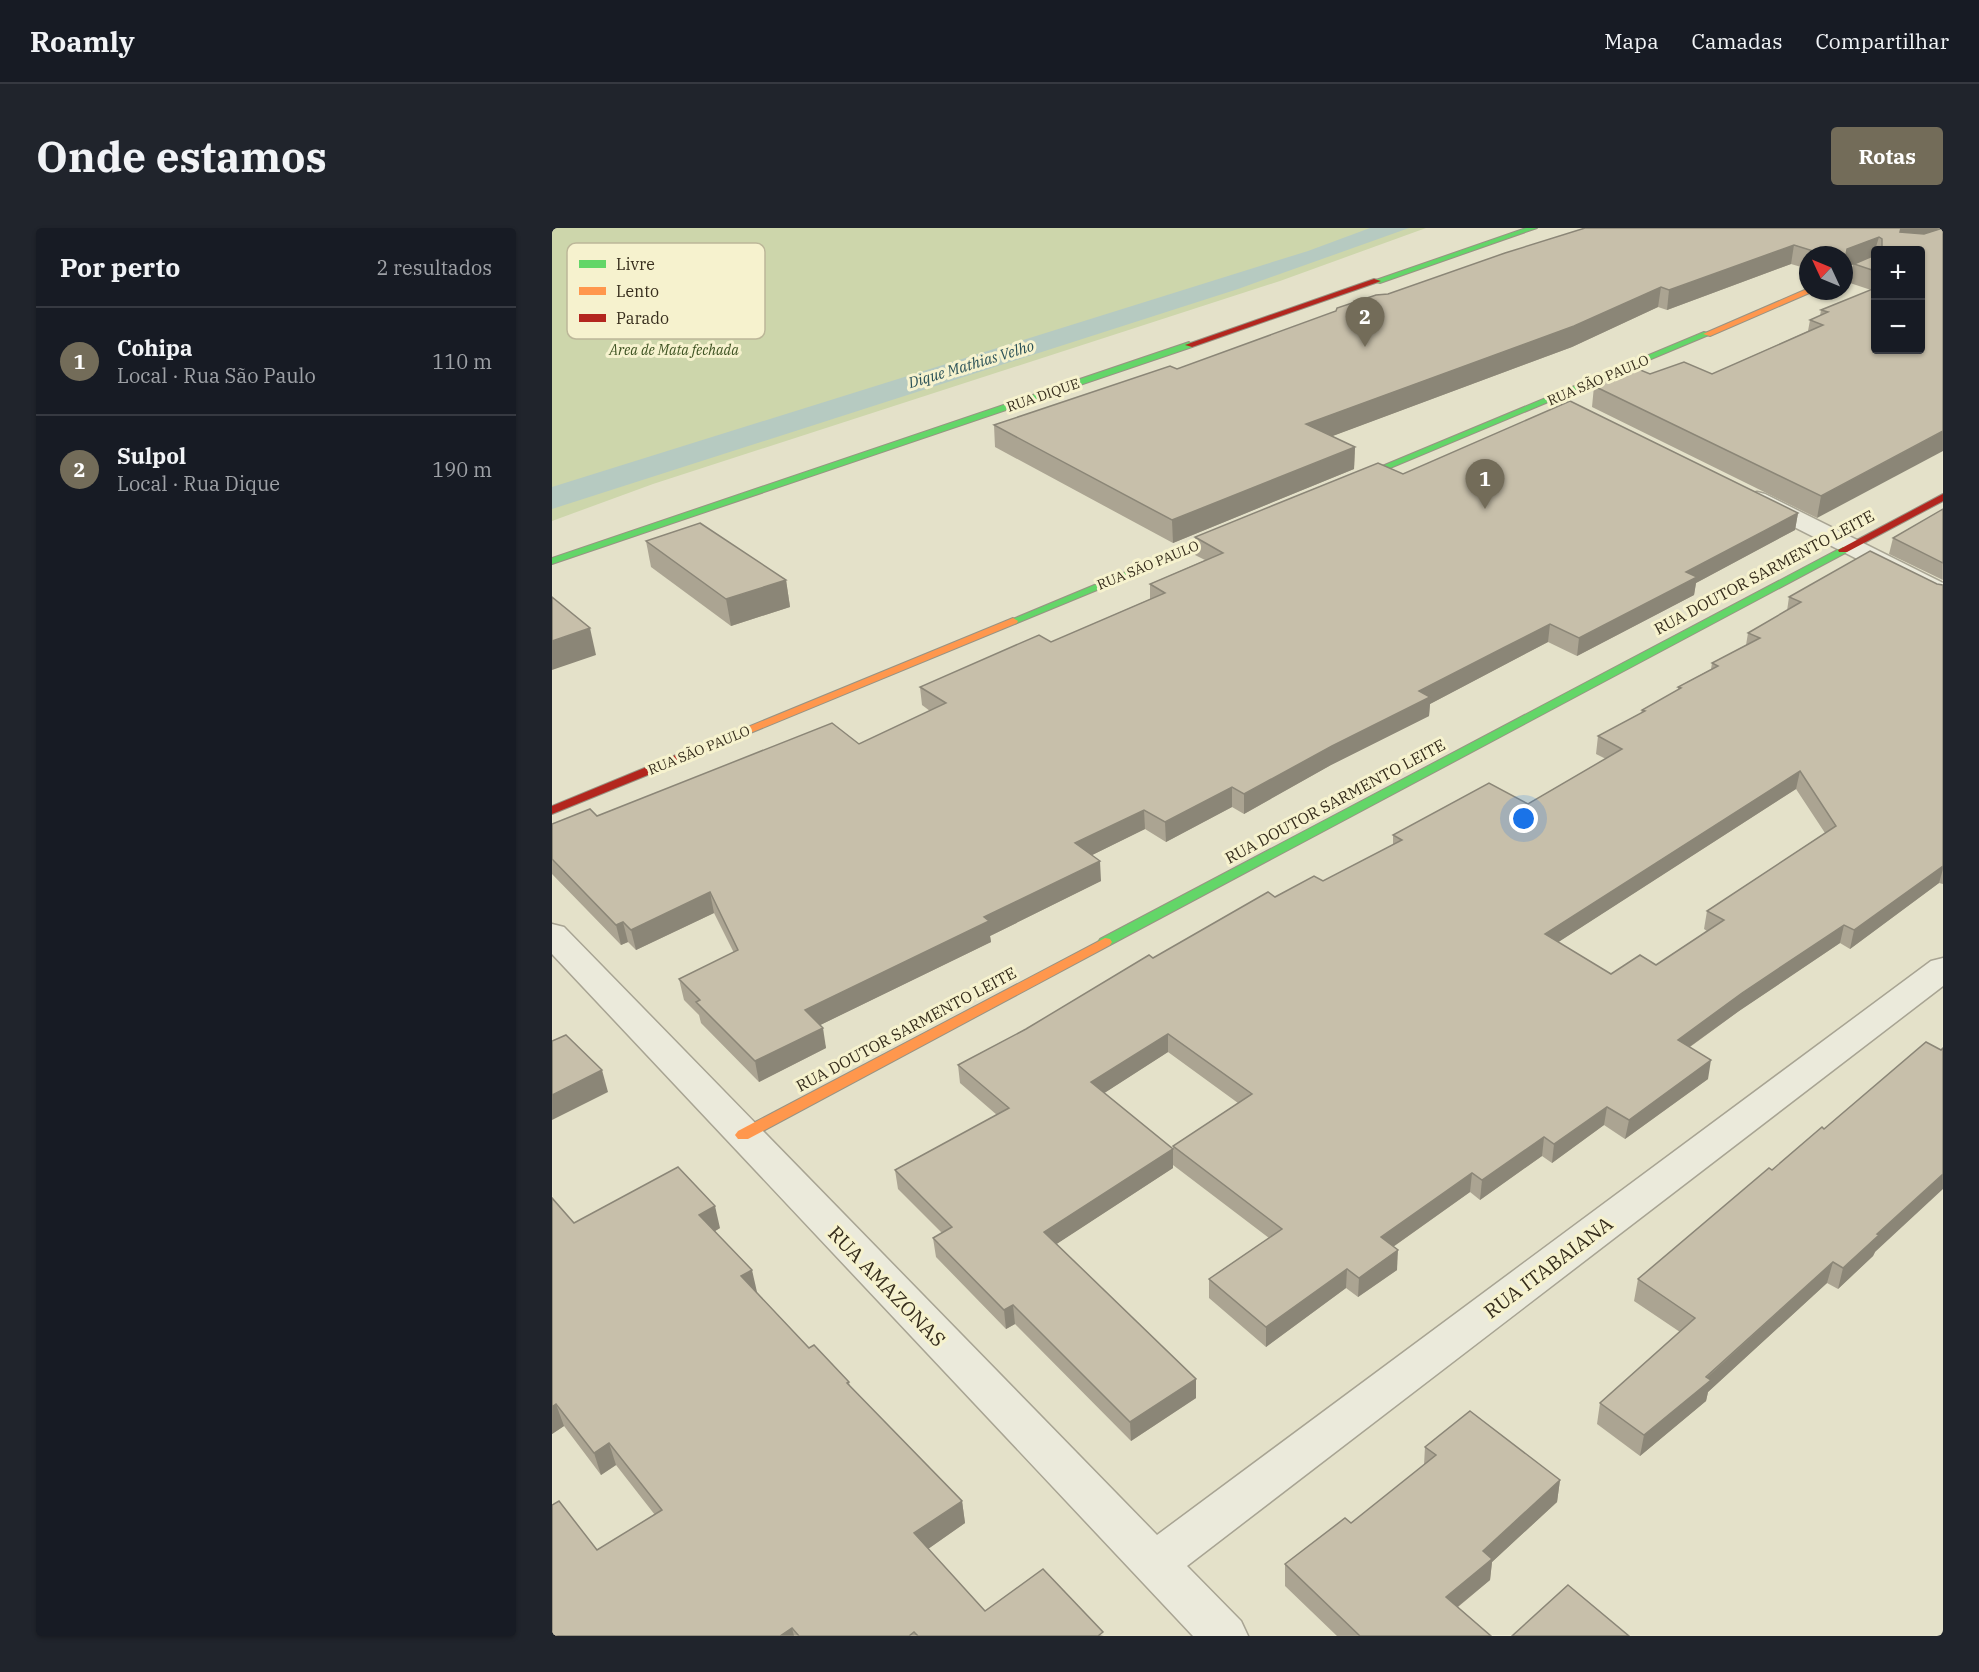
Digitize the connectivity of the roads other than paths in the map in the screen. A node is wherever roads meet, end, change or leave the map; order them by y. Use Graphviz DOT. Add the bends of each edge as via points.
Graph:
graph roads {
  1 [pos="1533,228"];
  2 [pos="1871,266"];
  3 [pos="1853,273"];
  4 [pos="1799,296"];
  5 [pos="1734,487"];
  6 [pos="1334,489"];
  7 [pos="1943,497"];
  8 [pos="1246,525"];
  9 [pos="1850,545"];
  10 [pos="552,561"];
  11 [pos="1943,593"];
  12 [pos="552,810"];
  13 [pos="552,934"];
  14 [pos="1943,969"];
  15 [pos="743,1135"];
  16 [pos="1154,1564"];
  17 [pos="1224,1636"];
  1 -- 10 [label="street, RUA DIQUE"];
  2 -- 3 [label="street"];
  4 -- 6 [label="street, RUA SÃO PAULO" via="1565,403"];
  5 -- 9 [label="street"];
  7 -- 9 [label="street, RUA DOUTOR SARMENTO LEITE"];
  8 -- 12 [label="street, RUA SÃO PAULO"];
  9 -- 11 [label="street"];
  9 -- 15 [label="street, RUA DOUTOR SARMENTO LEITE"];
  13 -- 15 [label="street, RUA AMAZONAS"];
  14 -- 16 [label="street, RUA ITABAIANA"];
  15 -- 16 [label="street, RUA AMAZONAS"];
  16 -- 17 [label="street, RUA AMAZONAS"];
}
